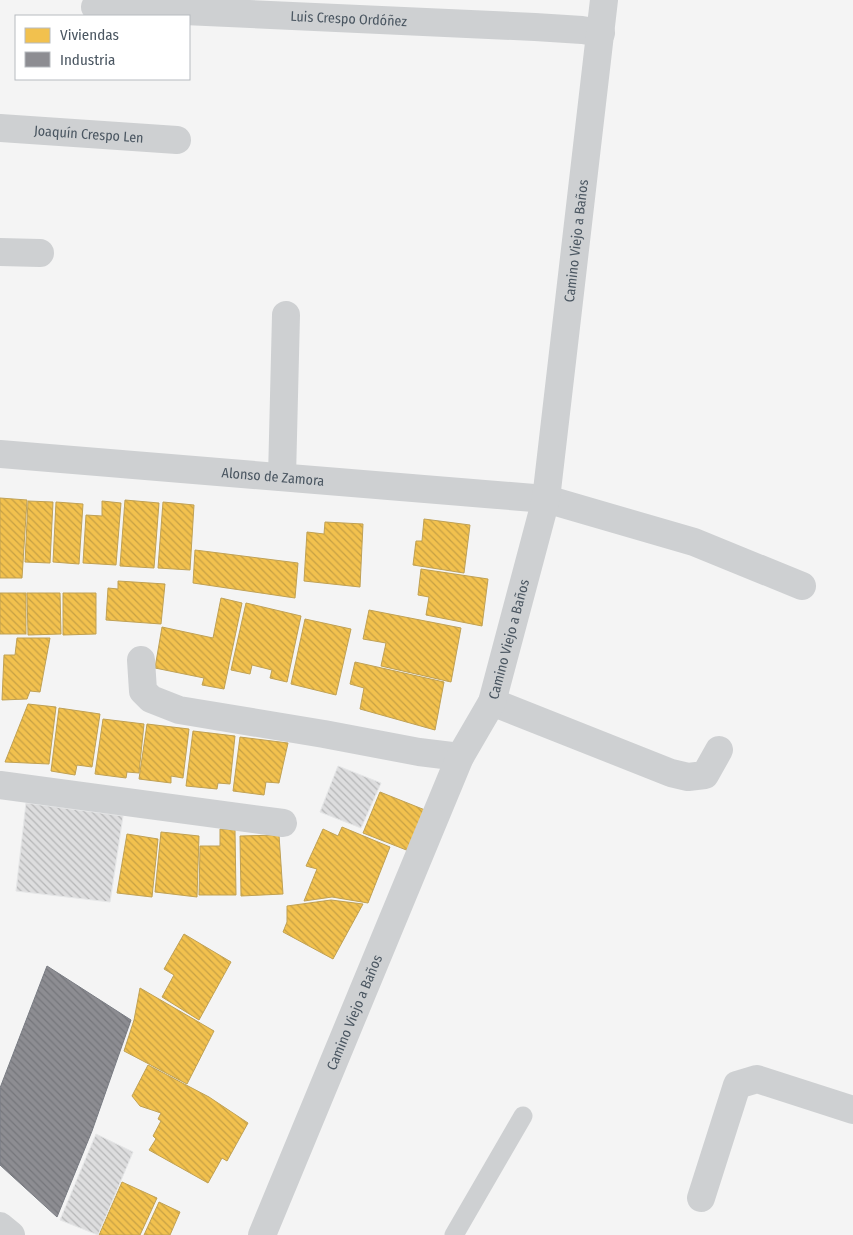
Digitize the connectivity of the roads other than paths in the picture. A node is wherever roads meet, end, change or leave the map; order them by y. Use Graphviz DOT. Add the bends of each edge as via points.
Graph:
graph roads {
  1 [pos="604,0"];
  2 [pos="95,7"];
  3 [pos="601,33"];
  4 [pos="0,128"];
  5 [pos="177,140"];
  6 [pos="0,252"];
  7 [pos="40,253"];
  8 [pos="286,315"];
  9 [pos="0,454"];
  10 [pos="282,477"];
  11 [pos="546,498"];
  12 [pos="802,586"];
  13 [pos="140,660"];
  14 [pos="492,702"];
  15 [pos="719,750"];
  16 [pos="460,757"];
  17 [pos="0,785"];
  18 [pos="282,822"];
  19 [pos="853,1110"];
  20 [pos="523,1116"];
  21 [pos="701,1198"];
  22 [pos="0,1226"];
  23 [pos="11,1235"];
  24 [pos="262,1235"];
  25 [pos="454,1235"];
  1 -- 3 [label="street, Camino Viejo a Baños"];
  2 -- 3 [label="street, Luis Crespo Ordóñez" via="535,27"];
  3 -- 11 [label="street, Camino Viejo a Baños"];
  4 -- 5 [label="street, Joaquín Crespo Len"];
  6 -- 7 [label="street"];
  8 -- 10 [label="street"];
  9 -- 10 [label="street, Alonso de Zamora"];
  10 -- 11 [label="street, Alonso de Zamora"];
  11 -- 12 [label="street, Alonso de Zamora" via="694,542"];
  11 -- 14 [label="street, Camino Viejo a Baños"];
  13 -- 16 [label="street" via="143,691 151,699 179,710"];
  14 -- 15 [label="street" via="688,777 706,775"];
  14 -- 16 [label="street, Camino Viejo a Baños"];
  16 -- 24 [label="street, Camino Viejo a Baños"];
  17 -- 18 [label="street"];
  19 -- 21 [label="street" via="757,1078 738,1085"];
  20 -- 25 [label="lane"];
  22 -- 23 [label="street"];
}
